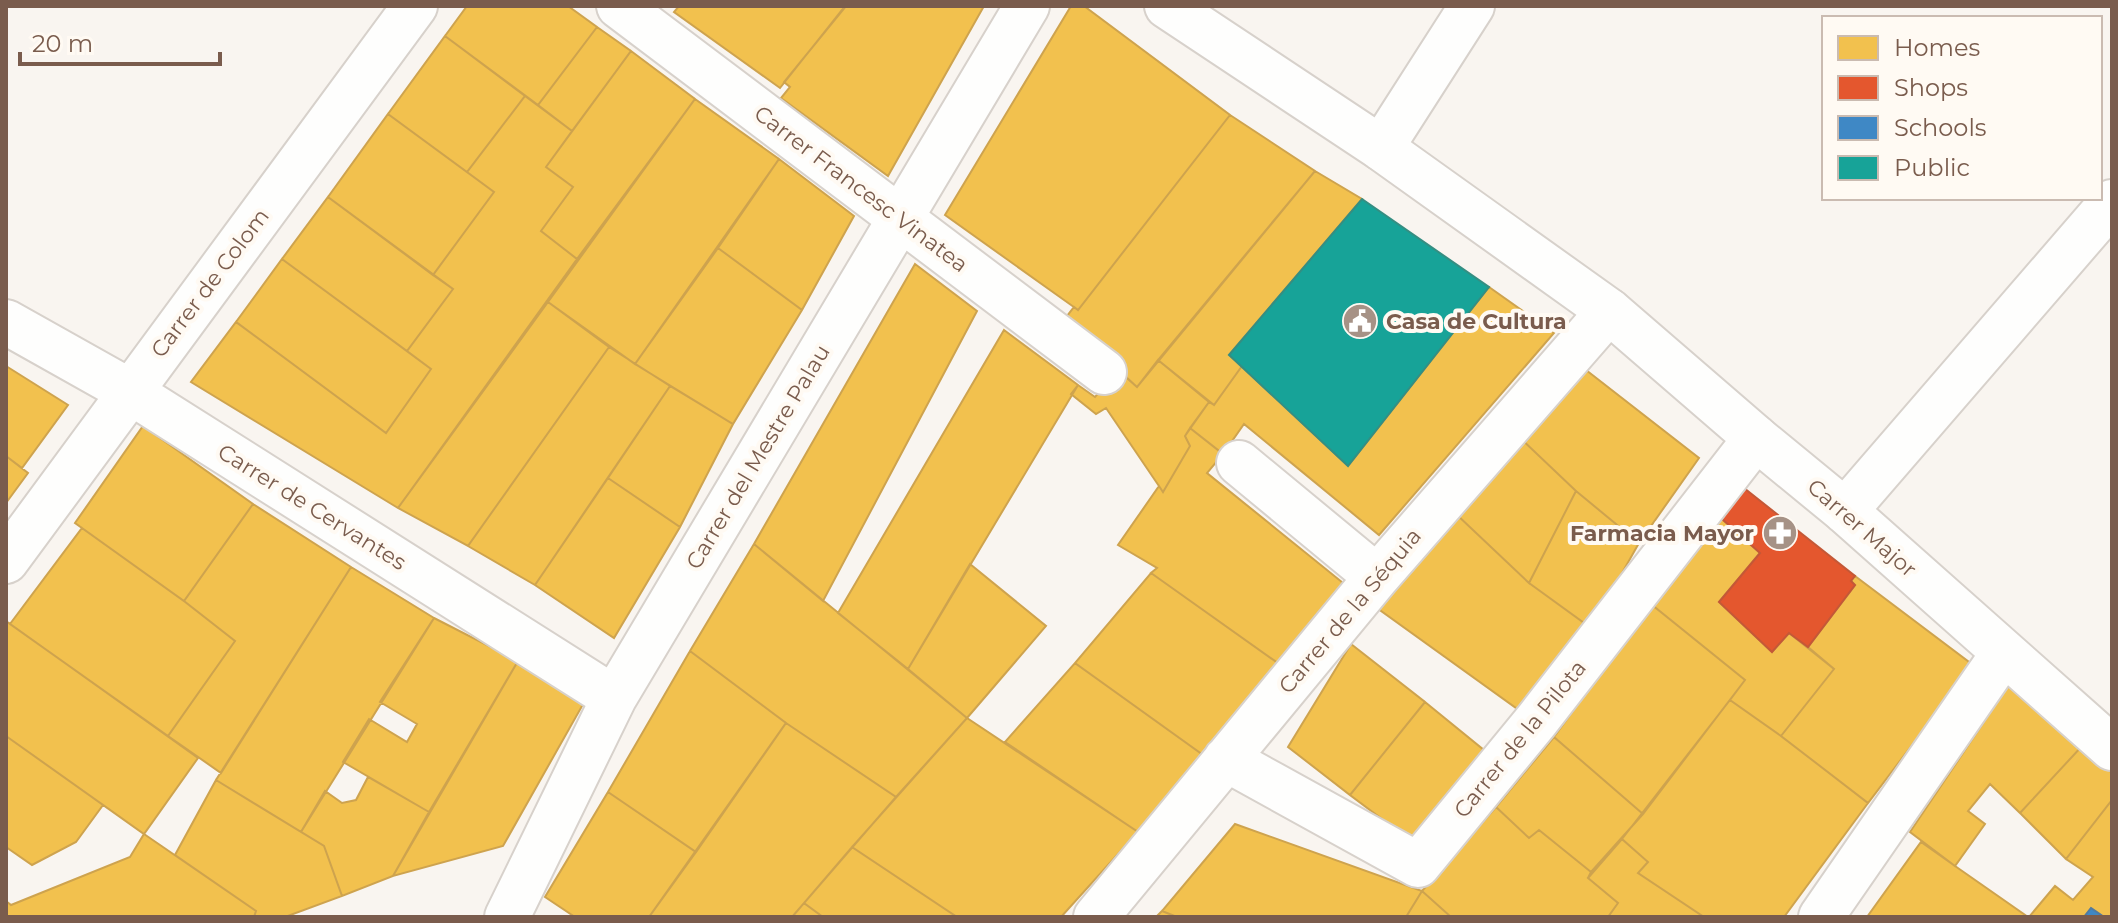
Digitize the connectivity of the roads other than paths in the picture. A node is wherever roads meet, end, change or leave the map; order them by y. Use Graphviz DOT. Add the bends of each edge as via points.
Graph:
graph roads {
  1 [pos="415,6"];
  2 [pos="619,6"];
  3 [pos="1027,6"];
  4 [pos="1472,6"];
  5 [pos="1168,7"];
  6 [pos="1381,148"];
  7 [pos="2112,202"];
  8 [pos="900,218"];
  9 [pos="1609,311"];
  10 [pos="6,322"];
  11 [pos="1104,372"];
  12 [pos="129,391"];
  13 [pos="1756,438"];
  14 [pos="1239,463"];
  15 [pos="1845,511"];
  16 [pos="6,561"];
  17 [pos="1377,577"];
  18 [pos="2003,654"];
  19 [pos="614,698"];
  20 [pos="2112,748"];
  21 [pos="1226,759"];
  22 [pos="507,917"];
  23 [pos="1096,917"];
  24 [pos="1821,917"];
  1 -- 12 [label="street, Carrer de Colom"];
  2 -- 8 [label="street, Carrer Francesc Vinatea"];
  3 -- 8 [label="street, Carrer del Mestre Palau"];
  4 -- 6 [label="street"];
  5 -- 6 [label="street, Carrer Major"];
  6 -- 9 [label="street, Carrer Major"];
  7 -- 15 [label="street"];
  8 -- 11 [label="street, Carrer Francesc Vinatea"];
  8 -- 19 [label="street, Carrer del Mestre Palau"];
  9 -- 13 [label="street, Carrer Major"];
  9 -- 17 [label="street, Carrer de la Séquia"];
  10 -- 12 [label="street, Carrer de Cervantes"];
  12 -- 16 [label="street, Carrer de Colom"];
  12 -- 19 [label="street, Carrer de Cervantes"];
  13 -- 15 [label="street, Carrer Major"];
  13 -- 21 [label="street, Carrer de la Pilota" via="1418,865"];
  14 -- 17 [label="street"];
  15 -- 18 [label="street, Carrer Major"];
  17 -- 21 [label="street, Carrer de la Séquia"];
  18 -- 20 [label="street, Carrer Major"];
  18 -- 24 [label="street"];
  19 -- 22 [label="street, Carrer del Mestre Palau"];
  21 -- 23 [label="street, Carrer de la Séquia"];
}
